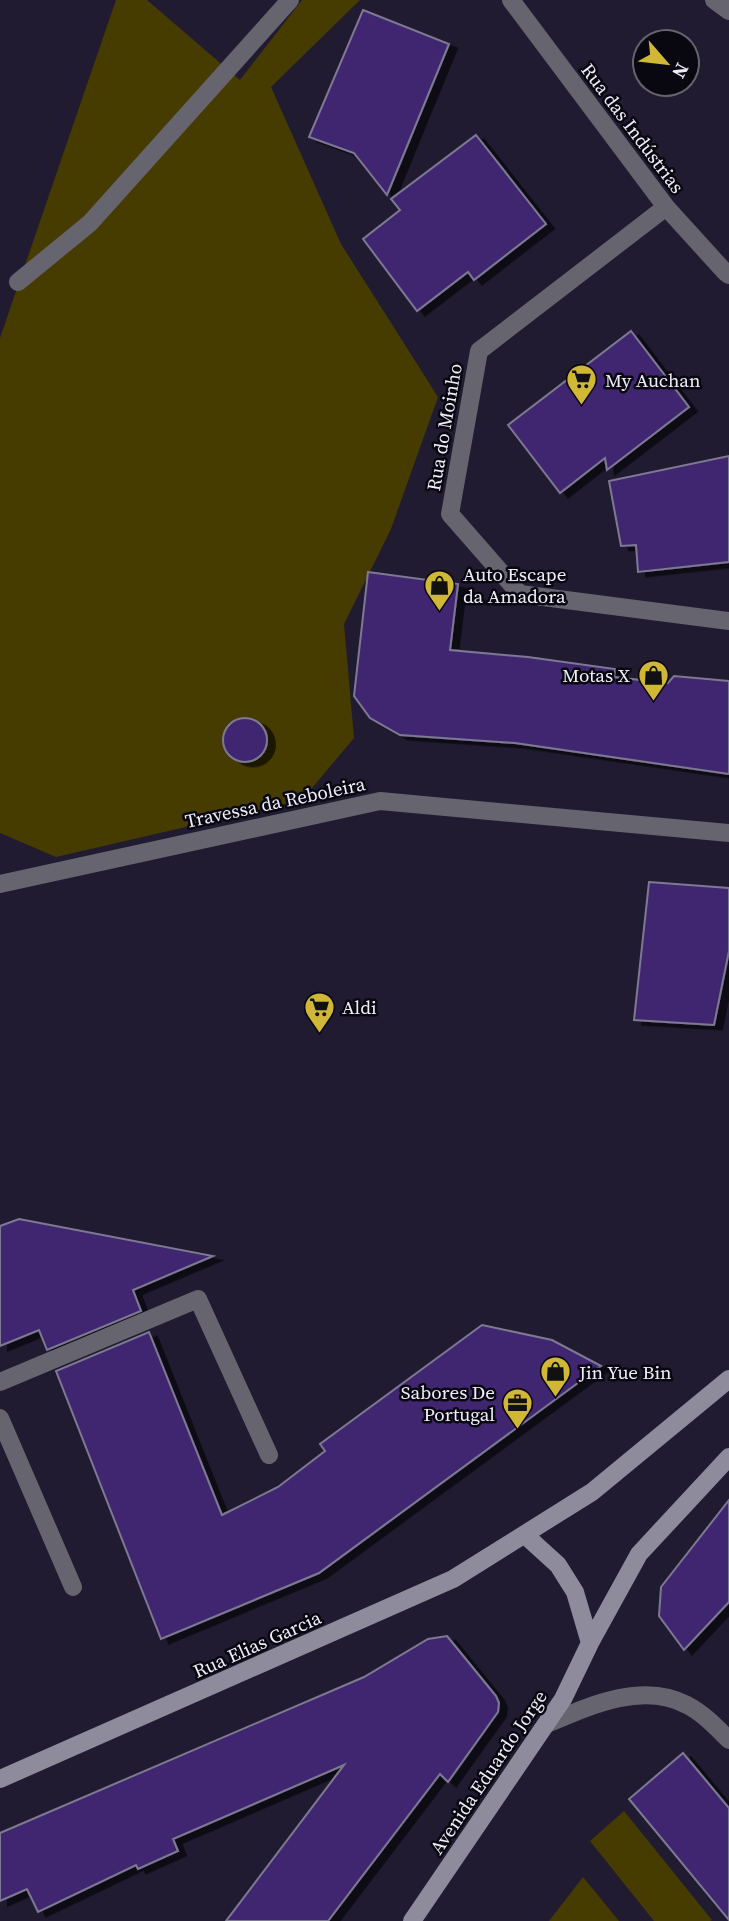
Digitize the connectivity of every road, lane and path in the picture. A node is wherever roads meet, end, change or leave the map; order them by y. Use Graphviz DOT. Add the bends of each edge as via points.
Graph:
graph roads {
  1 [pos="290,0"];
  2 [pos="511,0"];
  3 [pos="714,0"];
  4 [pos="729,11"];
  5 [pos="666,207"];
  6 [pos="729,275"];
  7 [pos="18,282"];
  8 [pos="729,621"];
  9 [pos="729,833"];
  10 [pos="0,884"];
  11 [pos="729,1379"];
  12 [pos="0,1382"];
  13 [pos="0,1418"];
  14 [pos="269,1455"];
  15 [pos="729,1457"];
  16 [pos="525,1535"];
  17 [pos="73,1587"];
  18 [pos="590,1643"];
  19 [pos="547,1724"];
  20 [pos="729,1740"];
  21 [pos="0,1779"];
  22 [pos="412,1921"];
  1 -- 7 [label="street" via="90,223"];
  2 -- 5 [label="street, Rua das Indústrias"];
  3 -- 4 [label="street"];
  5 -- 6 [label="street, Rua das Indústrias"];
  5 -- 8 [label="street, Rua do Moinho" via="479,351 450,514 520,594"];
  9 -- 10 [label="street, Travessa da Reboleira" via="380,801"];
  11 -- 16 [label="main road, Rua Elias Garcia" via="592,1492"];
  12 -- 14 [label="street" via="198,1299"];
  13 -- 17 [label="street"];
  15 -- 18 [label="main road" via="639,1554"];
  16 -- 18 [label="main road" via="558,1565 575,1592"];
  16 -- 21 [label="main road, Rua Elias Garcia" via="453,1579"];
  18 -- 19 [label="main road, Avenida Eduardo Jorge"];
  19 -- 20 [label="street" via="634,1695 659,1696 687,1704"];
  19 -- 22 [label="main road, Avenida Eduardo Jorge"];
}
